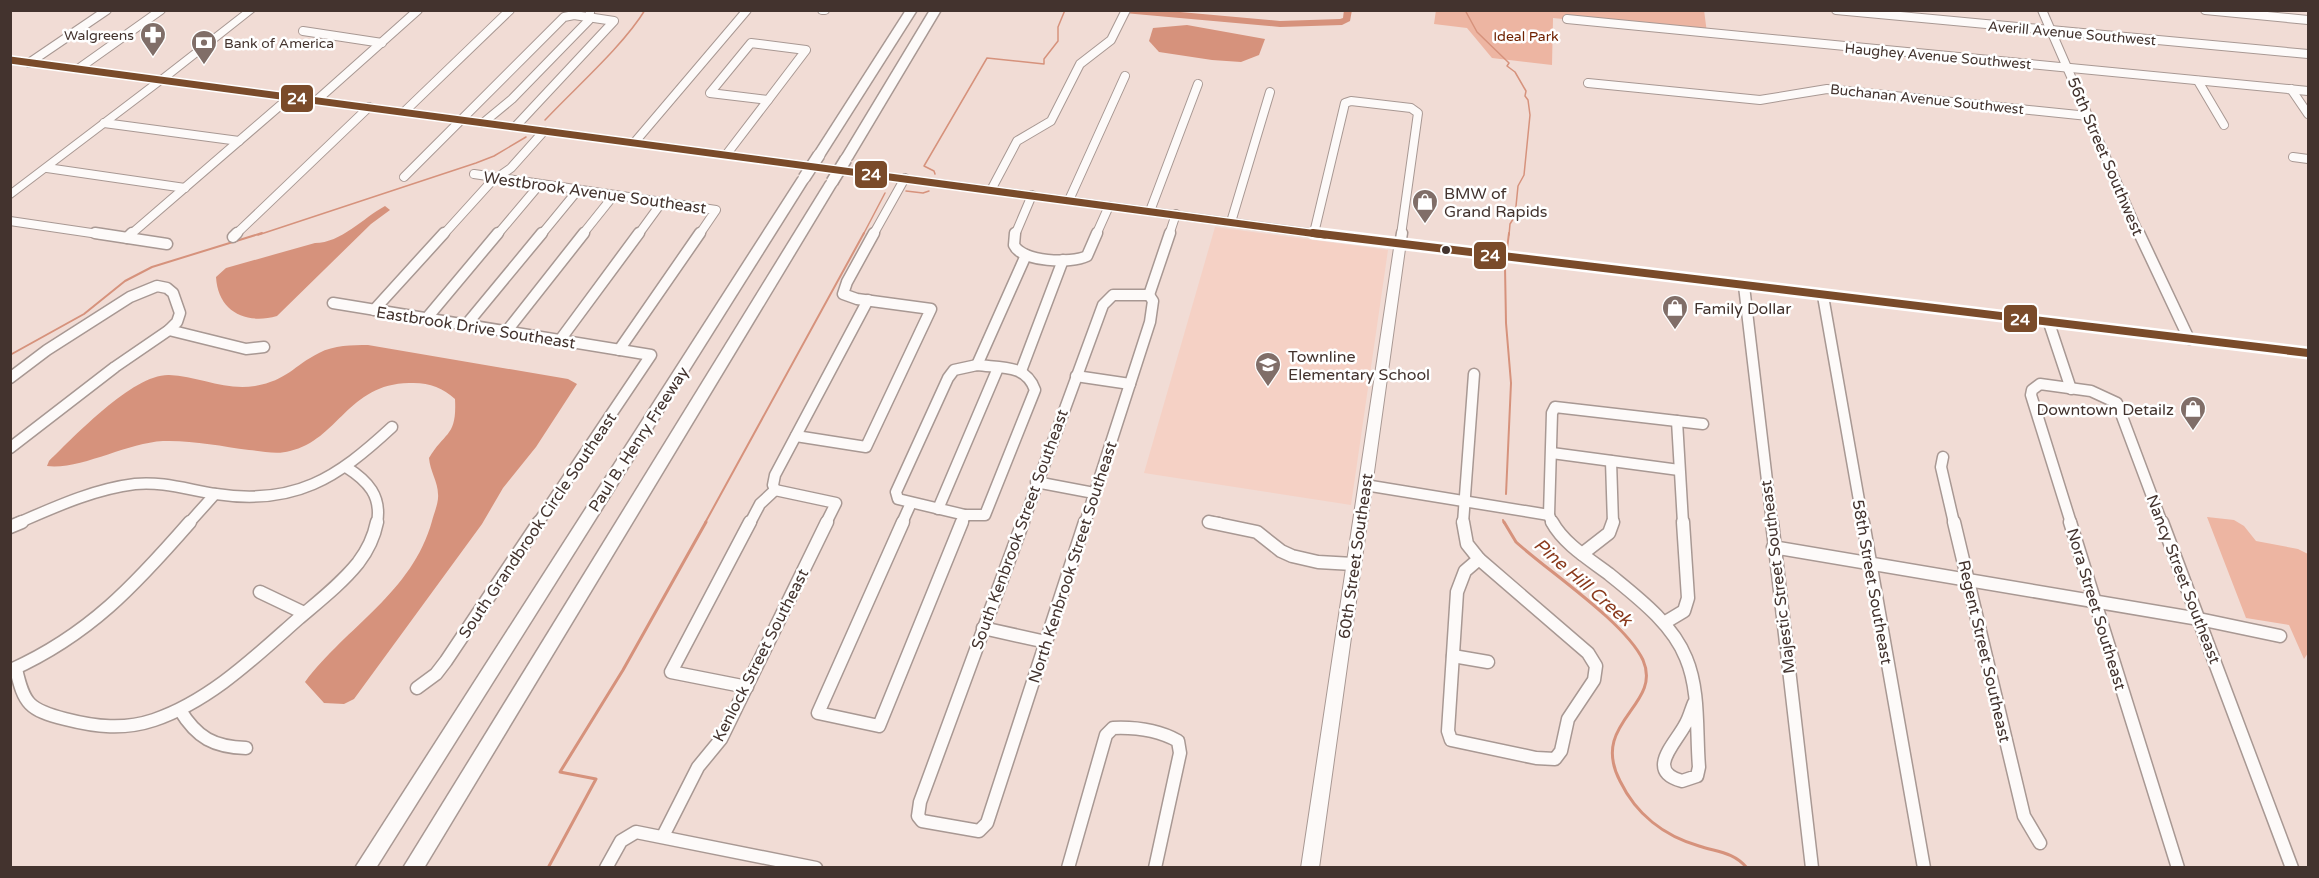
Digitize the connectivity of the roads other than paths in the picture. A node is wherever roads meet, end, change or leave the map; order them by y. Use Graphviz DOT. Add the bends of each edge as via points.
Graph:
graph roads {
  1 [pos="107,10"];
  2 [pos="161,10"];
  3 [pos="252,10"];
  4 [pos="418,10"];
  5 [pos="510,10"];
  6 [pos="738,10"];
  7 [pos="747,10"];
  8 [pos="904,10"];
  9 [pos="912,10"];
  10 [pos="936,10"];
  11 [pos="944,10"];
  12 [pos="1836,10"];
  13 [pos="2042,10"];
  14 [pos="2205,10"];
  15 [pos="1125,13"];
  16 [pos="590,14"];
  17 [pos="1567,19"];
  18 [pos="2308,20"];
  19 [pos="898,28"];
  20 [pos="303,31"];
  21 [pos="926,31"];
  22 [pos="2051,31"];
  23 [pos="382,43"];
  24 [pos="2308,54"];
  25 [pos="10,60"];
  26 [pos="29,63"];
  27 [pos="2068,68"];
  28 [pos="78,69"];
  29 [pos="1125,76"];
  30 [pos="160,79"];
  31 [pos="2198,81"];
  32 [pos="1588,83"];
  33 [pos="1198,84"];
  34 [pos="2291,89"];
  35 [pos="2308,91"];
  36 [pos="1270,92"];
  37 [pos="290,97"];
  38 [pos="317,100"];
  39 [pos="768,100"];
  40 [pos="369,107"];
  41 [pos="404,112"];
  42 [pos="2308,114"];
  43 [pos="2088,116"];
  44 [pos="461,120"];
  45 [pos="104,123"];
  46 [pos="483,123"];
  47 [pos="2224,125"];
  48 [pos="515,127"];
  49 [pos="548,131"];
  50 [pos="239,141"];
  51 [pos="630,142"];
  52 [pos="726,155"];
  53 [pos="2293,157"];
  54 [pos="2308,159"];
  55 [pos="47,168"];
  56 [pos="474,174"];
  57 [pos="404,177"];
  58 [pos="497,177"];
  59 [pos="904,178"];
  60 [pos="509,179"];
  61 [pos="540,184"];
  62 [pos="185,188"];
  63 [pos="578,190"];
  64 [pos="991,190"];
  65 [pos="614,195"];
  66 [pos="1032,195"];
  67 [pos="10,196"];
  68 [pos="1069,200"];
  69 [pos="663,202"];
  70 [pos="1109,206"];
  71 [pos="1150,211"];
  72 [pos="1176,214"];
  73 [pos="10,220"];
  74 [pos="1231,222"];
  75 [pos="1314,233"];
  76 [pos="232,237"];
  77 [pos="128,238"];
  78 [pos="167,244"];
  79 [pos="1400,245"];
  80 [pos="1026,255"];
  81 [pos="1063,260"];
  82 [pos="1744,286"];
  83 [pos="1149,295"];
  84 [pos="1823,296"];
  85 [pos="868,300"];
  86 [pos="333,303"];
  87 [pos="374,310"];
  88 [pos="426,318"];
  89 [pos="2049,323"];
  90 [pos="466,325"];
  91 [pos="170,330"];
  92 [pos="506,332"];
  93 [pos="2186,339"];
  94 [pos="560,340"];
  95 [pos="264,347"];
  96 [pos="619,350"];
  97 [pos="2308,353"];
  98 [pos="651,355"];
  99 [pos="977,365"];
  100 [pos="998,368"];
  101 [pos="1021,371"];
  102 [pos="1474,374"];
  103 [pos="1076,376"];
  104 [pos="10,378"];
  105 [pos="1130,384"];
  106 [pos="2071,389"];
  107 [pos="1677,421"];
  108 [pos="1702,424"];
  109 [pos="392,427"];
  110 [pos="796,436"];
  111 [pos="10,448"];
  112 [pos="1552,453"];
  113 [pos="1943,456"];
  114 [pos="1611,461"];
  115 [pos="346,467"];
  116 [pos="1679,470"];
  117 [pos="1036,482"];
  118 [pos="1365,485"];
  119 [pos="776,490"];
  120 [pos="1094,493"];
  121 [pos="215,494"];
  122 [pos="1465,501"];
  123 [pos="911,503"];
  124 [pos="938,509"];
  125 [pos="965,515"];
  126 [pos="1549,515"];
  127 [pos="1209,522"];
  128 [pos="10,527"];
  129 [pos="1773,547"];
  130 [pos="1582,554"];
  131 [pos="1479,559"];
  132 [pos="1869,563"];
  133 [pos="1353,564"];
  134 [pos="1968,580"];
  135 [pos="260,591"];
  136 [pos="2094,601"];
  137 [pos="304,613"];
  138 [pos="2199,618"];
  139 [pos="1664,623"];
  140 [pos="983,628"];
  141 [pos="2280,636"];
  142 [pos="1046,642"];
  143 [pos="1453,656"];
  144 [pos="1488,662"];
  145 [pos="13,669"];
  146 [pos="747,687"];
  147 [pos="417,688"];
  148 [pos="1694,703"];
  149 [pos="180,710"];
  150 [pos="246,748"];
  151 [pos="920,802"];
  152 [pos="663,836"];
  153 [pos="2040,843"];
  154 [pos="365,867"];
  155 [pos="413,867"];
  156 [pos="606,867"];
  157 [pos="816,867"];
  158 [pos="1068,867"];
  159 [pos="1155,867"];
  160 [pos="1310,867"];
  161 [pos="1812,867"];
  162 [pos="1923,867"];
  163 [pos="2178,867"];
  164 [pos="2292,867"];
  1 -- 26 [label="street"];
  2 -- 28 [label="street"];
  3 -- 30 [label="main road"];
  4 -- 23 [label="street"];
  5 -- 41 [label="street"];
  6 -- 51 [label="street"];
  7 -- 51 [label="street"];
  8 -- 19 [label="highway"];
  9 -- 19 [label="highway, Paul B. Henry Freeway"];
  10 -- 21 [label="highway"];
  11 -- 21 [label="highway"];
  12 -- 22 [label="street, Averill Avenue Southwest"];
  13 -- 22 [label="street, 56th Street Southwest"];
  14 -- 18 [label="street"];
  15 -- 64 [label="street" via="1111,40 1080,64 1051,121 1017,141"];
  16 -- 44 [label="street" via="568,16"];
  16 -- 46 [label="street" via="510,101"];
  16 -- 48 [label="street" via="614,21"];
  17 -- 27 [label="street, Haughey Avenue Southwest"];
  19 -- 154 [label="highway, Paul B. Henry Freeway, bridge"];
  20 -- 23 [label="street"];
  21 -- 155 [label="highway, Paul B. Henry Freeway, bridge"];
  22 -- 24 [label="street, Averill Avenue Southwest"];
  22 -- 27 [label="street, 56th Street Southwest"];
  23 -- 38 [label="street"];
  25 -- 26 [label="main road"];
  26 -- 28 [label="main road"];
  27 -- 31 [label="street, Haughey Avenue Southwest"];
  27 -- 43 [label="street, 56th Street Southwest"];
  28 -- 30 [label="main road"];
  29 -- 68 [label="street"];
  30 -- 37 [label="main road"];
  30 -- 45 [label="main road"];
  31 -- 34 [label="street, Haughey Avenue Southwest"];
  31 -- 47 [label="street"];
  32 -- 43 [label="street, Buchanan Avenue Southwest" via="1760,100 1827,89"];
  33 -- 71 [label="street"];
  34 -- 35 [label="street, Haughey Avenue Southwest"];
  34 -- 42 [label="street"];
  36 -- 74 [label="street"];
  37 -- 38 [label="main road"];
  37 -- 50 [label="street"];
  38 -- 40 [label="main road"];
  39 -- 39 [label="street" via="774,92 806,50 751,44 710,93"];
  39 -- 52 [label="street"];
  40 -- 41 [label="main road"];
  40 -- 76 [label="street"];
  41 -- 44 [label="main road"];
  43 -- 93 [label="street, 56th Street Southwest" via="2170,311"];
  44 -- 46 [label="main road"];
  44 -- 57 [label="street"];
  45 -- 50 [label="street"];
  45 -- 55 [label="main road"];
  46 -- 48 [label="main road"];
  48 -- 49 [label="main road"];
  49 -- 51 [label="main road"];
  49 -- 58 [label="street"];
  49 -- 60 [label="street"];
  50 -- 62 [label="street"];
  51 -- 52 [label="main road"];
  52 -- 59 [label="main road"];
  53 -- 54 [label="street"];
  55 -- 62 [label="street"];
  55 -- 67 [label="main road"];
  56 -- 58 [label="street, Westbrook Avenue Southeast"];
  58 -- 60 [label="street, Westbrook Avenue Southeast"];
  58 -- 87 [label="street"];
  59 -- 64 [label="main road"];
  59 -- 85 [label="street" via="843,289 846,296"];
  60 -- 61 [label="street, Westbrook Avenue Southeast"];
  61 -- 63 [label="street, Westbrook Avenue Southeast"];
  61 -- 88 [label="street"];
  62 -- 77 [label="street"];
  63 -- 65 [label="street, Westbrook Avenue Southeast"];
  63 -- 90 [label="street"];
  64 -- 66 [label="main road"];
  65 -- 69 [label="street, Westbrook Avenue Southeast"];
  65 -- 92 [label="street"];
  66 -- 68 [label="main road"];
  66 -- 80 [label="street" via="1013,242 1016,250"];
  68 -- 70 [label="main road"];
  69 -- 94 [label="street"];
  69 -- 96 [label="street, Westbrook Avenue Southeast" via="716,210"];
  70 -- 71 [label="main road"];
  70 -- 81 [label="street" via="1087,256"];
  71 -- 72 [label="main road"];
  72 -- 74 [label="main road"];
  72 -- 83 [label="street, North Kenbrook Street Southeast"];
  73 -- 77 [label="street"];
  74 -- 75 [label="main road"];
  75 -- 79 [label="main road"];
  75 -- 79 [label="street" via="1345,104 1411,108 1418,113"];
  77 -- 78 [label="street"];
  79 -- 82 [label="main road"];
  79 -- 118 [label="main road, 60th Street Southeast"];
  80 -- 81 [label="street"];
  80 -- 99 [label="street"];
  81 -- 101 [label="street"];
  82 -- 84 [label="main road"];
  82 -- 129 [label="street, Majestic Street Southeast"];
  83 -- 103 [label="street, South Kenbrook Street Southeast" via="1113,295 1106,299"];
  83 -- 105 [label="street, North Kenbrook Street Southeast" via="1153,310"];
  84 -- 89 [label="main road"];
  84 -- 132 [label="street, 58th Street Southeast"];
  85 -- 110 [label="street"];
  85 -- 110 [label="street" via="931,309 866,447"];
  86 -- 87 [label="street, Eastbrook Drive Southeast"];
  87 -- 88 [label="street, Eastbrook Drive Southeast"];
  88 -- 90 [label="street, Eastbrook Drive Southeast"];
  89 -- 93 [label="main road"];
  89 -- 106 [label="street"];
  90 -- 92 [label="street, Eastbrook Drive Southeast"];
  91 -- 95 [label="street" via="246,349"];
  91 -- 104 [label="street" via="179,319 173,293 162,286 150,289 130,297 68,336"];
  91 -- 111 [label="street" via="105,374"];
  92 -- 94 [label="street, Eastbrook Drive Southeast"];
  93 -- 97 [label="main road"];
  94 -- 96 [label="street, Eastbrook Drive Southeast"];
  96 -- 98 [label="street, Eastbrook Drive Southeast"];
  98 -- 147 [label="street, South Grandbrook Circle Southeast" via="446,662"];
  99 -- 100 [label="street"];
  99 -- 123 [label="street" via="954,370 948,378 896,492 898,499"];
  100 -- 101 [label="street"];
  100 -- 124 [label="street"];
  101 -- 125 [label="street" via="1030,378 1035,390 1015,444 985,515"];
  102 -- 122 [label="street"];
  103 -- 105 [label="street"];
  103 -- 117 [label="street, South Kenbrook Street Southeast"];
  105 -- 120 [label="street, North Kenbrook Street Southeast"];
  106 -- 136 [label="street, Nora Street Southeast" via="2040,384 2031,395"];
  106 -- 138 [label="street, Nancy Street Southeast" via="2110,396 2117,403"];
  107 -- 108 [label="street"];
  107 -- 112 [label="street" via="1555,407"];
  107 -- 116 [label="street"];
  109 -- 115 [label="street"];
  110 -- 119 [label="street" via="775,475"];
  112 -- 114 [label="street"];
  112 -- 126 [label="street"];
  113 -- 134 [label="street, Regent Street Southeast" via="1941,467"];
  114 -- 116 [label="street"];
  114 -- 130 [label="street" via="1612,524 1609,533"];
  115 -- 121 [label="street" via="277,495"];
  115 -- 137 [label="street" via="364,478 377,495 378,517 368,550 342,580"];
  116 -- 139 [label="street" via="1688,598 1684,611"];
  117 -- 120 [label="street"];
  117 -- 140 [label="street, South Kenbrook Street Southeast"];
  118 -- 122 [label="street"];
  118 -- 133 [label="main road, 60th Street Southeast"];
  119 -- 146 [label="street, Kenlock Street Southeast" via="836,502"];
  119 -- 146 [label="street" via="760,504 671,672"];
  120 -- 142 [label="street, North Kenbrook Street Southeast"];
  121 -- 128 [label="street" via="136,484 94,494"];
  121 -- 145 [label="street" via="92,623 58,647"];
  122 -- 126 [label="street"];
  122 -- 131 [label="street" via="1465,538"];
  123 -- 124 [label="street"];
  123 -- 125 [label="street" via="818,712 879,726"];
  124 -- 125 [label="street"];
  126 -- 130 [label="street" via="1564,538"];
  127 -- 133 [label="street" via="1255,531 1283,553 1300,559"];
  129 -- 132 [label="street"];
  129 -- 161 [label="street, Majestic Street Southeast"];
  130 -- 139 [label="street"];
  131 -- 143 [label="street" via="1464,571 1459,584"];
  131 -- 143 [label="street" via="1588,653 1597,667 1596,678 1568,719 1559,756 1536,758 1451,740 1448,731"];
  132 -- 134 [label="street"];
  132 -- 162 [label="street, 58th Street Southeast"];
  133 -- 160 [label="main road, 60th Street Southeast"];
  134 -- 136 [label="street"];
  134 -- 153 [label="street, Regent Street Southeast" via="2024,816"];
  135 -- 137 [label="street"];
  136 -- 138 [label="street"];
  136 -- 163 [label="street, Nora Street Southeast"];
  137 -- 149 [label="street" via="229,679"];
  138 -- 141 [label="street"];
  138 -- 164 [label="street, Nancy Street Southeast"];
  139 -- 148 [label="street" via="1686,657"];
  140 -- 142 [label="street"];
  140 -- 151 [label="street, South Kenbrook Street Southeast"];
  142 -- 151 [label="street, North Kenbrook Street Southeast" via="993,807 982,829 973,831 922,821 918,816"];
  143 -- 144 [label="street"];
  145 -- 149 [label="street" via="22,695 43,712 64,719 97,727 134,725"];
  146 -- 152 [label="street, Kenlock Street Southeast" via="721,739 698,767"];
  148 -- 148 [label="street" via="1699,767 1697,776 1683,782 1668,775 1663,763"];
  149 -- 150 [label="street" via="190,729 219,748"];
  152 -- 156 [label="street" via="636,832 629,835"];
  152 -- 157 [label="street"];
  158 -- 159 [label="street" via="1106,735 1113,728 1125,727 1178,741 1180,753"];
}
